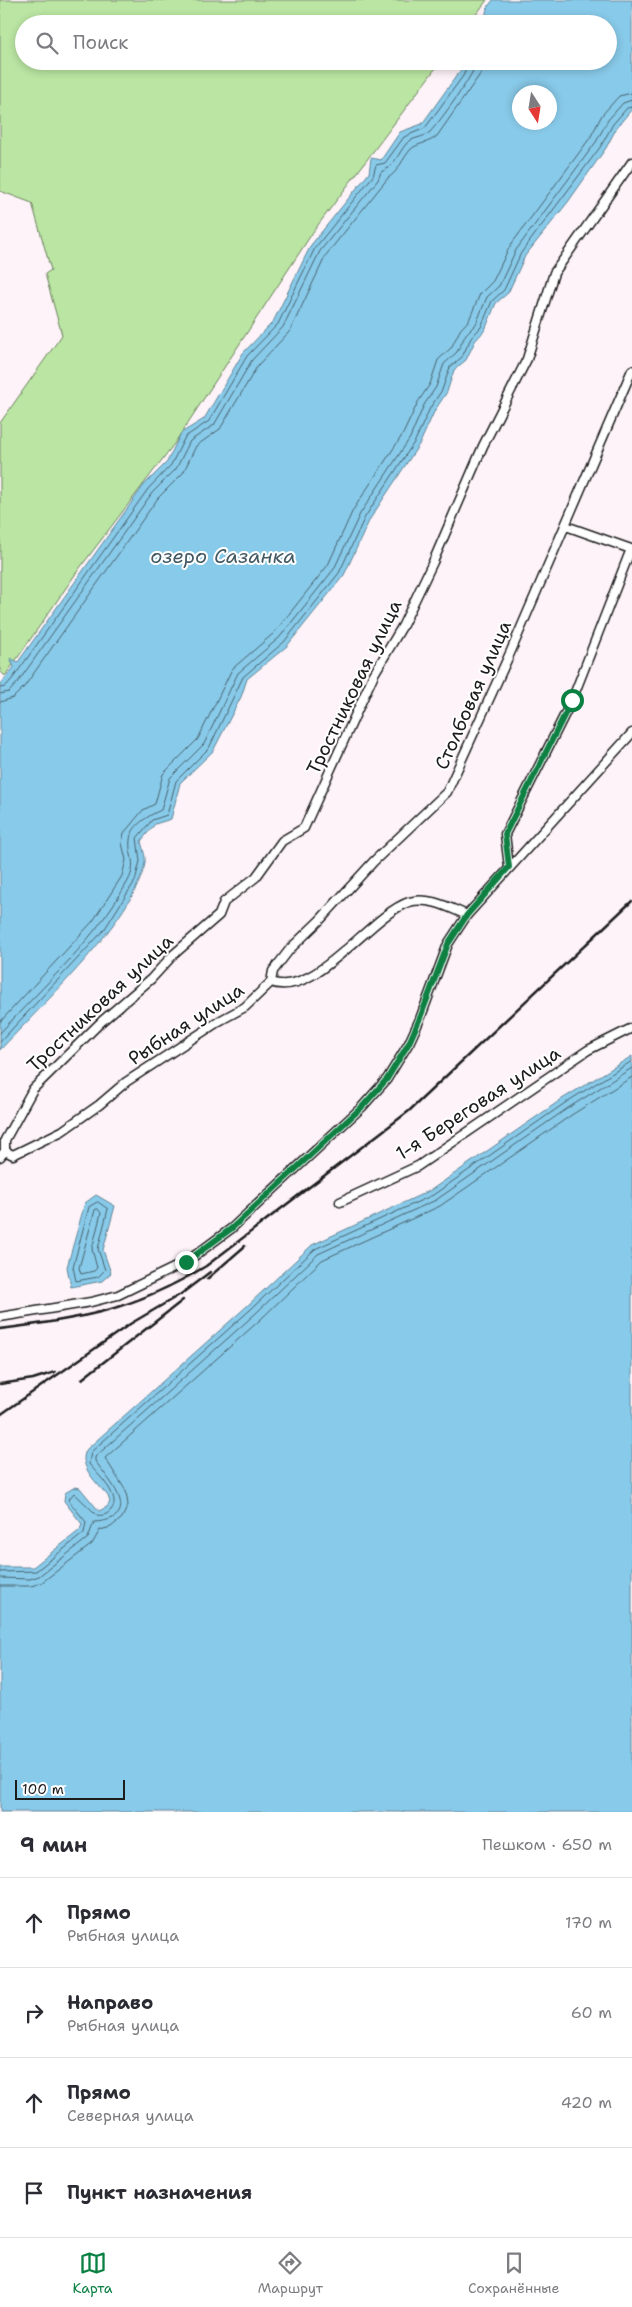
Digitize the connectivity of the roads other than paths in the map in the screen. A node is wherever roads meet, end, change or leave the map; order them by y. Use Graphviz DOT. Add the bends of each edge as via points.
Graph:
graph roads {
  1 [pos="632,162"];
  2 [pos="632,370"];
  3 [pos="566,526"];
  4 [pos="632,733"];
  5 [pos="509,867"];
  6 [pos="467,915"];
  7 [pos="271,982"];
  8 [pos="632,1028"];
  9 [pos="3,1154"];
  10 [pos="340,1202"];
  11 [pos="0,1317"];
  1 -- 9 [label="street, Тростниковая улица" via="554,273 527,360 483,446 430,570 374,674 304,828 282,841 256,877 224,902 219,915 39,1082 5,1140"];
  2 -- 3 [label="street, Столбовая улица"];
  3 -- 5 [label="street" via="631,549 572,700 505,834"];
  3 -- 7 [label="street, Столбовая улица" via="447,792 374,861 290,949 273,971"];
  4 -- 5 [label="street"];
  5 -- 6 [label="street"];
  6 -- 7 [label="street, Рыбная улица" via="425,900 408,902 372,926 315,974 284,984"];
  6 -- 11 [label="street" via="448,944 409,1043 387,1079 362,1107 232,1228 186,1262 118,1295"];
  7 -- 9 [label="street, Рыбная улица" via="245,1007 126,1082 99,1106 62,1130 13,1155"];
  8 -- 10 [label="street, 1-я Береговая улица" via="588,1050 418,1166"];
}
